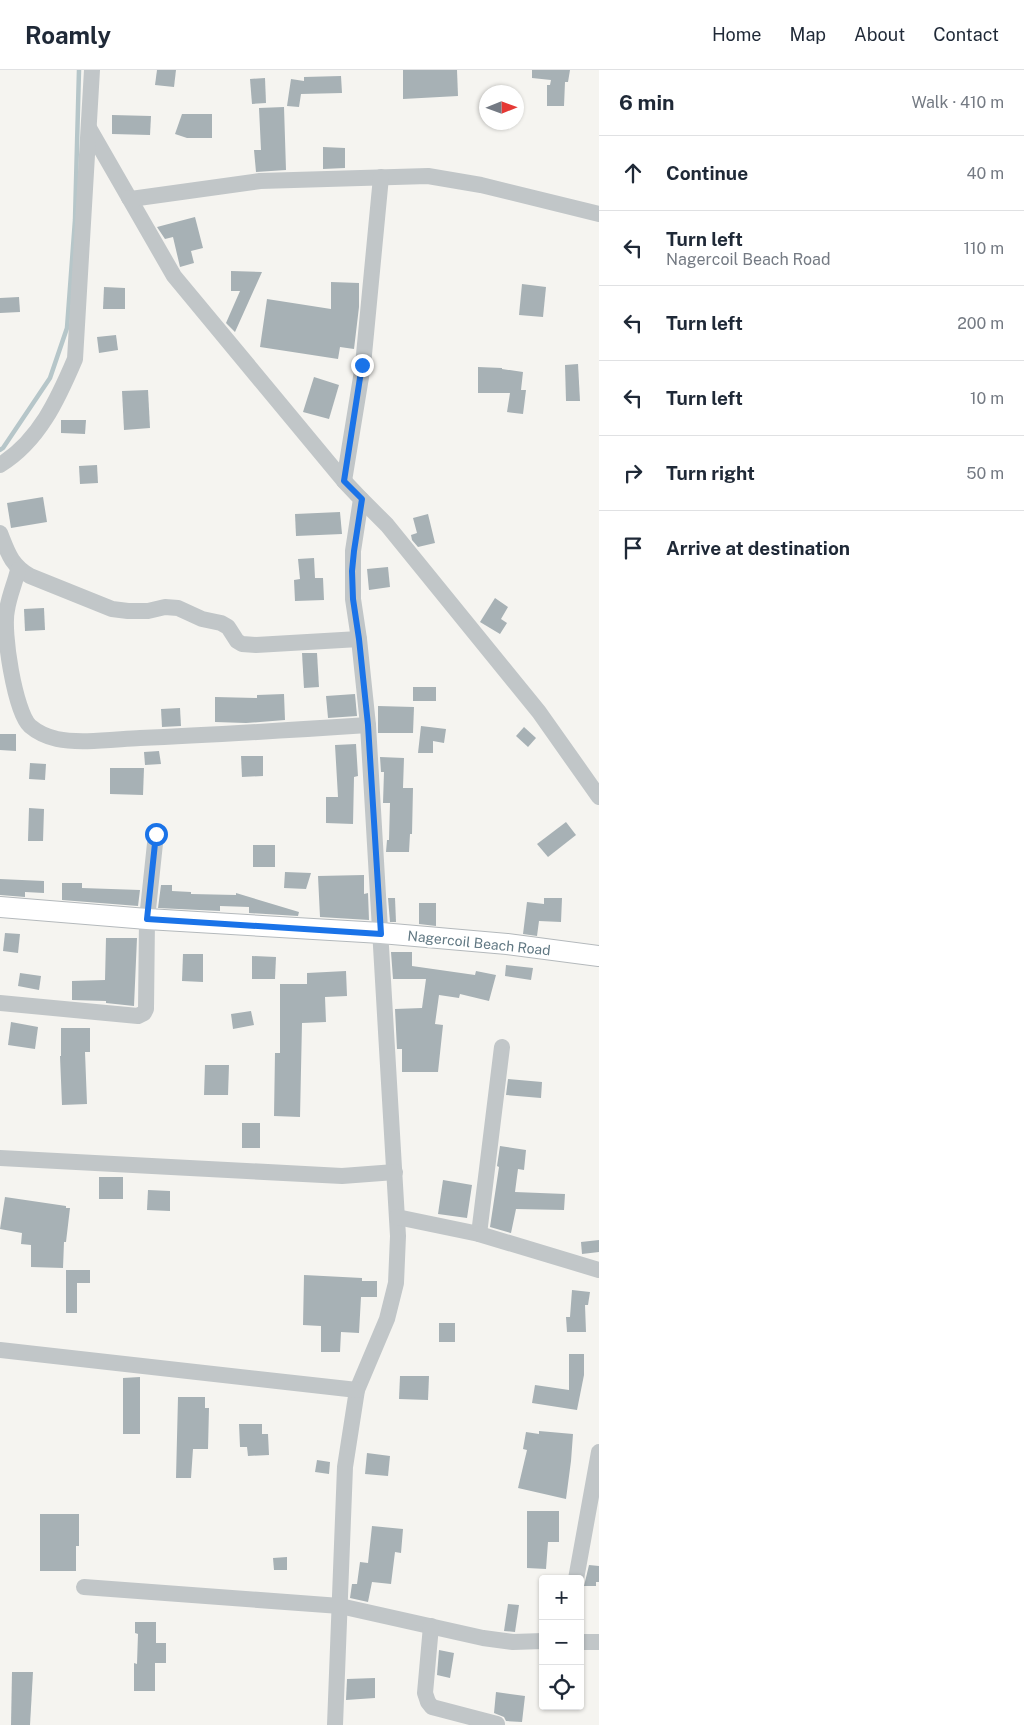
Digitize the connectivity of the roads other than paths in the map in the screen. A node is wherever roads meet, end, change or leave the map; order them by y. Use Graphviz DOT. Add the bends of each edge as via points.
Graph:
graph roads {
  1 [pos="92,70"];
  2 [pos="89,128"];
  3 [pos="381,177"];
  4 [pos="129,198"];
  5 [pos="599,214"];
  6 [pos="0,465"];
  7 [pos="344,481"];
  8 [pos="362,499"];
  9 [pos="0,533"];
  10 [pos="18,570"];
  11 [pos="359,639"];
  12 [pos="368,725"];
  13 [pos="599,797"];
  14 [pos="156,834"];
  15 [pos="0,907"];
  16 [pos="147,919"];
  17 [pos="381,934"];
  18 [pos="599,956"];
  19 [pos="0,1003"];
  20 [pos="502,1047"];
  21 [pos="0,1158"];
  22 [pos="395,1172"];
  23 [pos="397,1218"];
  24 [pos="479,1234"];
  25 [pos="599,1270"];
  26 [pos="0,1350"];
  27 [pos="357,1390"];
  28 [pos="599,1452"];
  29 [pos="577,1575"];
  30 [pos="84,1587"];
  31 [pos="340,1606"];
  32 [pos="430,1626"];
  33 [pos="539,1642"];
  34 [pos="584,1642"];
  35 [pos="599,1642"];
  36 [pos="497,1724"];
  37 [pos="335,1725"];
  1 -- 2 [label="street"];
  2 -- 4 [label="street"];
  2 -- 6 [label="street" via="76,359 45,421"];
  3 -- 4 [label="street" via="260,181"];
  3 -- 5 [label="street" via="428,176 481,185"];
  3 -- 7 [label="street" via="362,365"];
  4 -- 7 [label="street" via="174,276"];
  7 -- 8 [label="street"];
  8 -- 11 [label="street" via="352,571"];
  8 -- 13 [label="street" via="539,712"];
  9 -- 10 [label="street"];
  10 -- 11 [label="street" via="112,609 128,612 178,608 221,623 242,644"];
  10 -- 12 [label="street" via="6,610 10,666 23,719 31,728 44,734 58,739 83,740"];
  11 -- 12 [label="street"];
  12 -- 17 [label="street"];
  14 -- 16 [label="street"];
  15 -- 16 [label="main road, Nagercoil Beach Road"];
  16 -- 17 [label="main road, Nagercoil Beach Road"];
  16 -- 19 [label="street" via="146,1009 142,1015"];
  17 -- 18 [label="main road, Nagercoil Beach Road" via="507,944"];
  17 -- 22 [label="street"];
  20 -- 24 [label="street"];
  21 -- 22 [label="street" via="342,1176"];
  22 -- 23 [label="street"];
  23 -- 24 [label="street"];
  23 -- 27 [label="street" via="396,1283 387,1319"];
  24 -- 25 [label="street"];
  26 -- 27 [label="street"];
  27 -- 31 [label="street" via="346,1467"];
  28 -- 29 [label="street"];
  30 -- 31 [label="street"];
  31 -- 32 [label="street"];
  31 -- 37 [label="street"];
  32 -- 33 [label="street" via="483,1638"];
  32 -- 36 [label="street" via="425,1693 432,1708"];
  34 -- 35 [label="street"];
}
